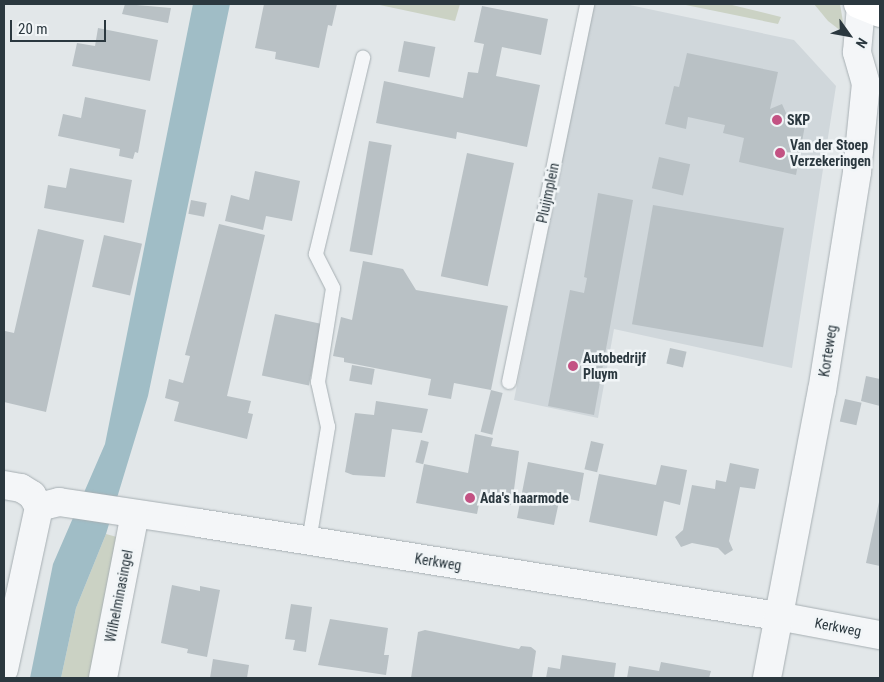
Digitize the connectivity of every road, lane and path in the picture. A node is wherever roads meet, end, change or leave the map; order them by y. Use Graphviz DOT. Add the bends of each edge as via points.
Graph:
graph roads {
  1 [pos="587,4"];
  2 [pos="866,8"];
  3 [pos="363,58"];
  4 [pos="880,59"];
  5 [pos="866,84"];
  6 [pos="509,382"];
  7 [pos="4,484"];
  8 [pos="49,504"];
  9 [pos="128,513"];
  10 [pos="309,541"];
  11 [pos="778,616"];
  12 [pos="880,635"];
  13 [pos="4,669"];
  14 [pos="103,678"];
  15 [pos="767,678"];
  1 -- 6 [label="lane, Pluijmplein"];
  2 -- 5 [label="street, Korteweg" via="857,52"];
  3 -- 10 [label="lane" via="316,254 333,288 318,382 328,427"];
  4 -- 5 [label="street, Korteweg"];
  5 -- 11 [label="street, Korteweg" via="857,172 822,391"];
  7 -- 8 [label="street" via="21,488"];
  8 -- 9 [label="street, Kerkweg"];
  8 -- 13 [label="street"];
  9 -- 10 [label="street, Kerkweg"];
  9 -- 14 [label="street, Wilhelminasingel"];
  10 -- 11 [label="street, Kerkweg"];
  11 -- 12 [label="street, Kerkweg"];
  11 -- 15 [label="street, Korteweg"];
}
